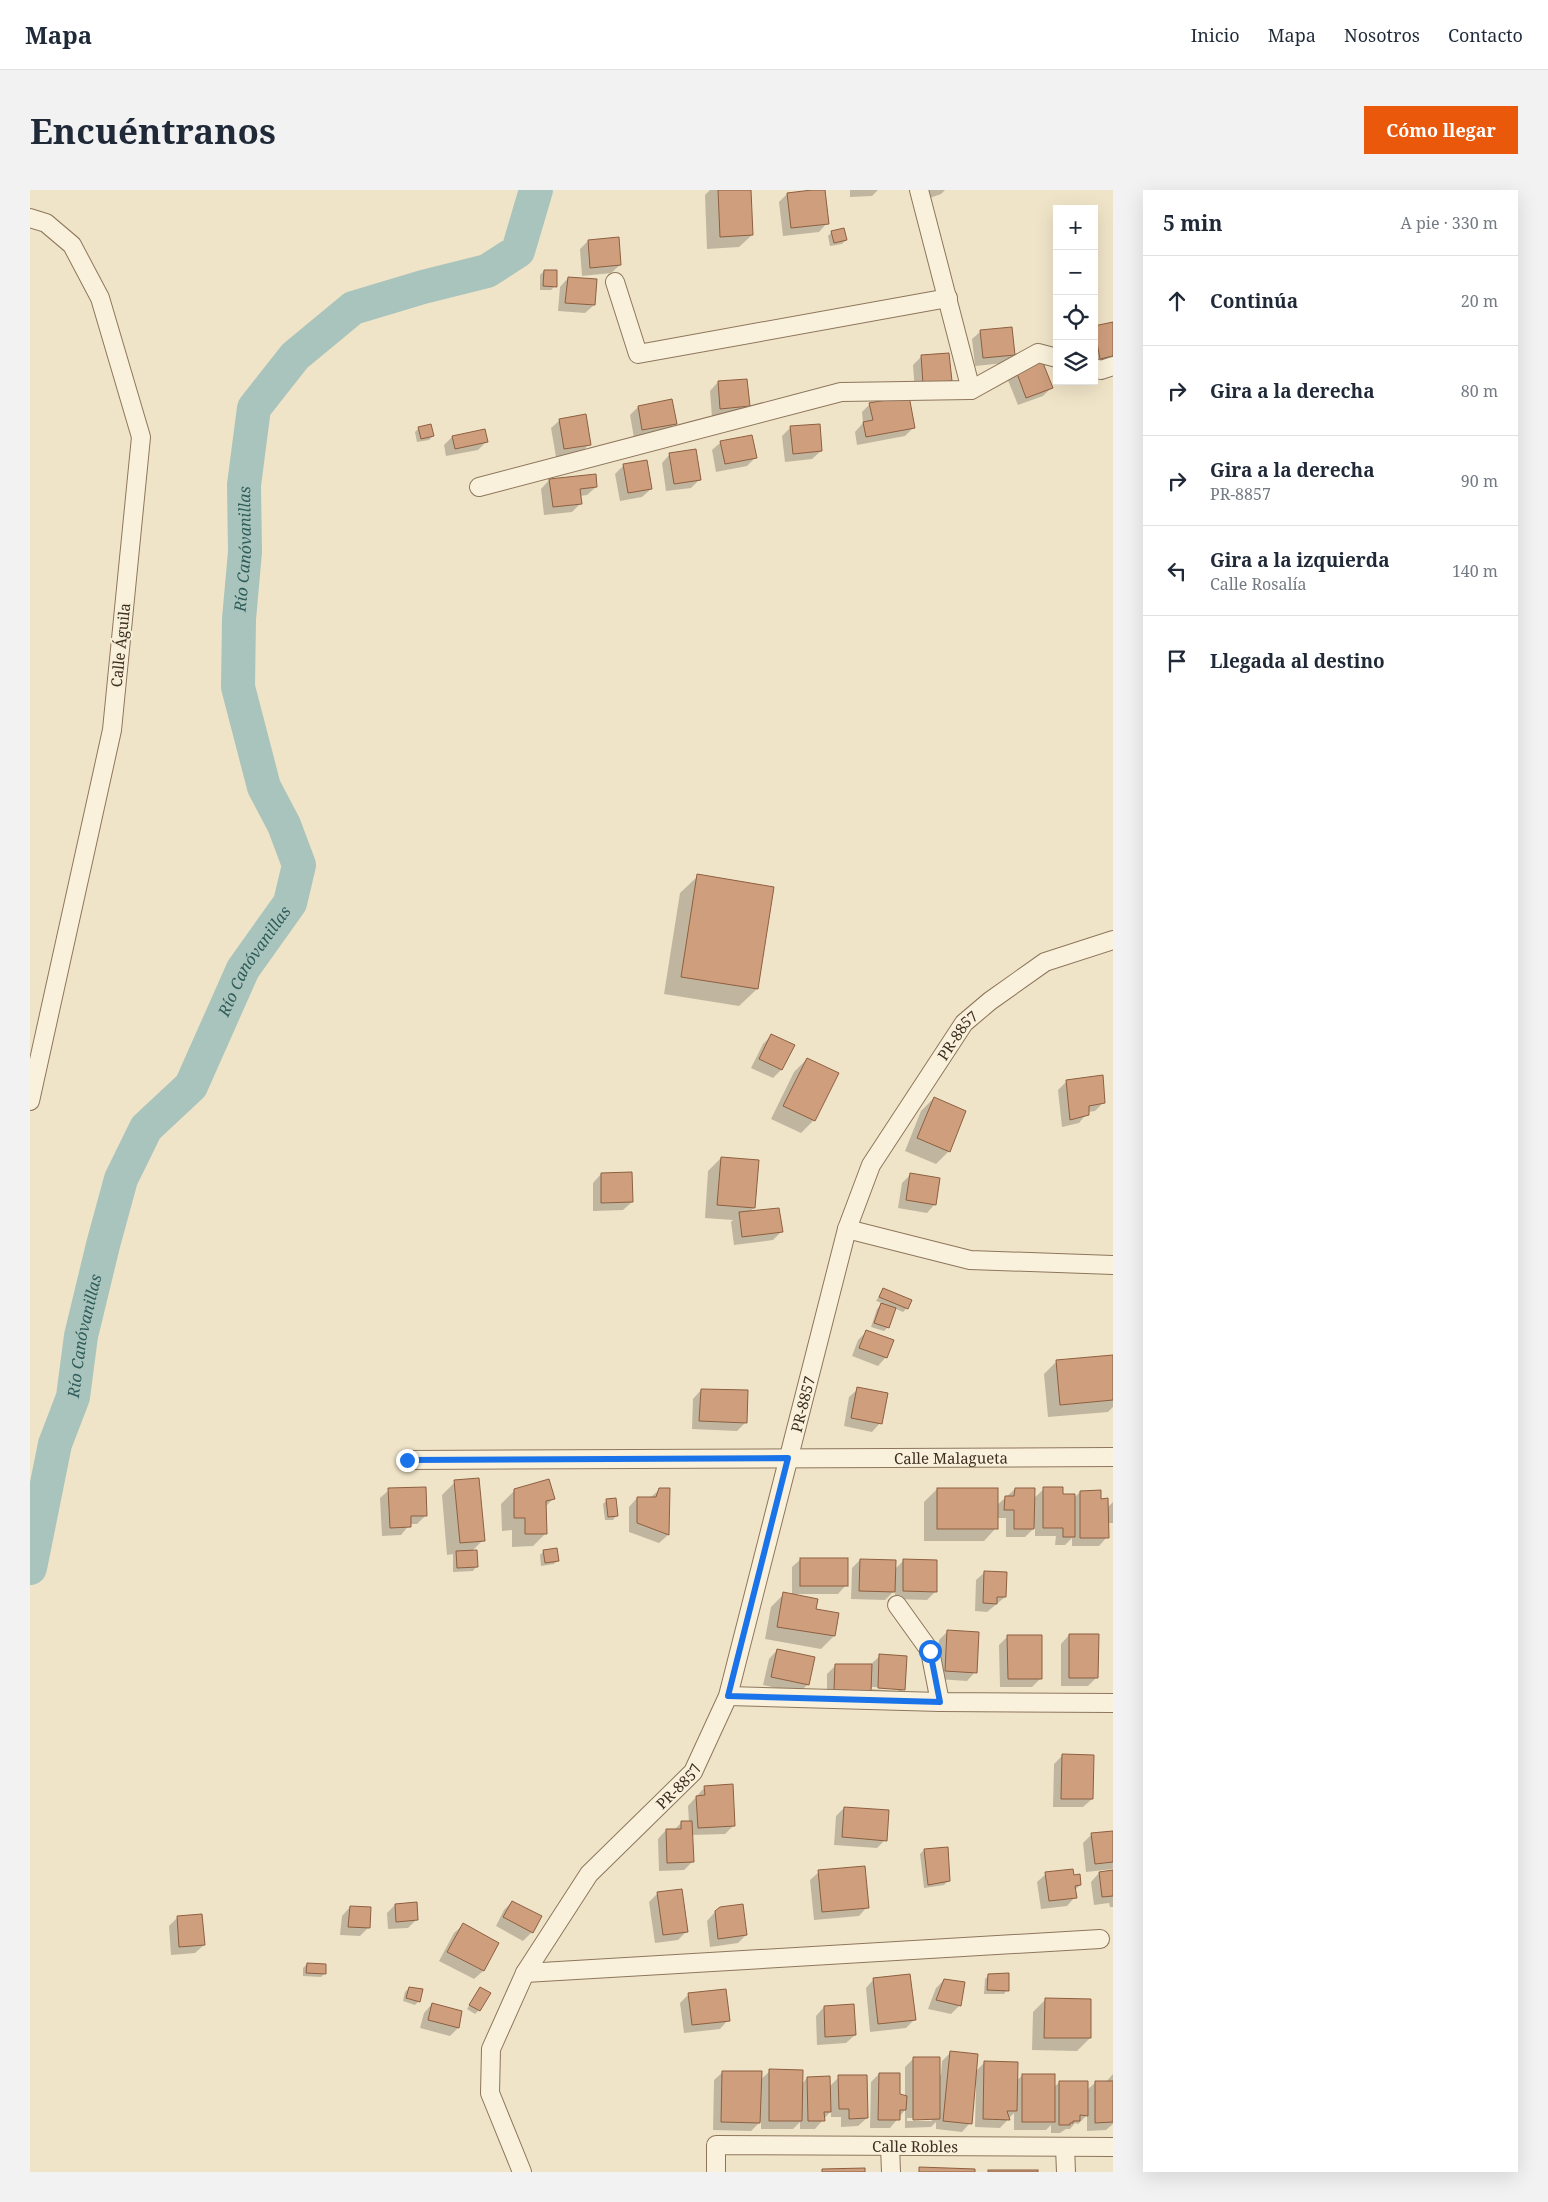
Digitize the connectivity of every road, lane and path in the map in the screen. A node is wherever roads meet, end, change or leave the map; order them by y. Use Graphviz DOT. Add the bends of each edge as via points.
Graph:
graph roads {
  1 [pos="919,190"];
  2 [pos="30,218"];
  3 [pos="615,282"];
  4 [pos="948,298"];
  5 [pos="1053,357"];
  6 [pos="1113,366"];
  7 [pos="1098,369"];
  8 [pos="971,390"];
  9 [pos="479,487"];
  10 [pos="1113,940"];
  11 [pos="30,1101"];
  12 [pos="847,1229"];
  13 [pos="1113,1264"];
  14 [pos="1113,1457"];
  15 [pos="788,1458"];
  16 [pos="407,1460"];
  17 [pos="896,1605"];
  18 [pos="728,1696"];
  19 [pos="940,1702"];
  20 [pos="1113,1704"];
  21 [pos="1100,1939"];
  22 [pos="525,1974"];
  23 [pos="890,2146"];
  24 [pos="1065,2147"];
  25 [pos="1113,2147"];
  26 [pos="522,2172"];
  27 [pos="716,2172"];
  28 [pos="891,2172"];
  29 [pos="1066,2172"];
  1 -- 4 [label="street"];
  2 -- 11 [label="street, Calle Águila" via="46,223 72,246 100,298 140,437 112,730"];
  3 -- 4 [label="street" via="638,354"];
  4 -- 8 [label="street"];
  5 -- 8 [label="street" via="1038,353"];
  6 -- 7 [label="street"];
  8 -- 9 [label="street" via="841,392"];
  10 -- 12 [label="street, PR-8857 / PR-8857" via="1045,962 964,1023 870,1165"];
  12 -- 13 [label="street" via="970,1260"];
  12 -- 15 [label="street, PR-8857"];
  14 -- 15 [label="street, Calle Malagueta"];
  15 -- 16 [label="street, Calle Malagueta"];
  15 -- 18 [label="street, PR-8857"];
  17 -- 19 [label="street" via="930,1651"];
  18 -- 19 [label="street"];
  18 -- 22 [label="street, PR-8857" via="693,1772 589,1874"];
  19 -- 20 [label="street"];
  21 -- 22 [label="street"];
  22 -- 26 [label="street, PR-8857" via="491,2048 490,2093"];
  23 -- 24 [label="street, Calle Robles"];
  23 -- 27 [label="street, Calle Robles" via="716,2145"];
  23 -- 28 [label="street"];
  24 -- 25 [label="street, Calle Robles"];
  24 -- 29 [label="street"];
}
